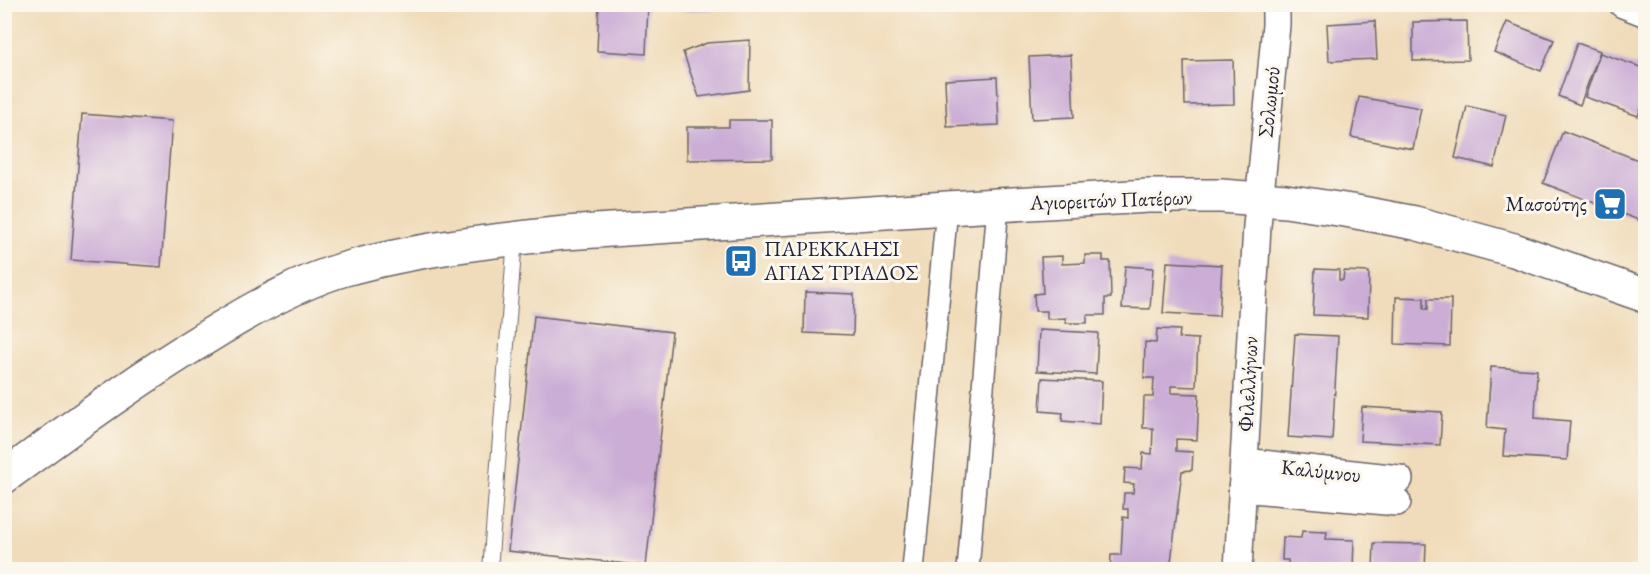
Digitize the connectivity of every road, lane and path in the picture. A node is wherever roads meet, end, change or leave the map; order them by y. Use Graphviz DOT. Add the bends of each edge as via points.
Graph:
graph roads {
  1 [pos="1276,4"];
  2 [pos="1623,4"];
  3 [pos="1646,13"];
  4 [pos="1259,199"];
  5 [pos="998,205"];
  6 [pos="947,208"];
  7 [pos="515,238"];
  8 [pos="1646,296"];
  9 [pos="1243,475"];
  10 [pos="4,477"];
  11 [pos="1398,490"];
  12 [pos="490,570"];
  13 [pos="913,570"];
  14 [pos="968,570"];
  15 [pos="1238,570"];
  1 -- 4 [label="street, Σολωμού"];
  2 -- 3 [label="street"];
  4 -- 5 [label="street, Αγιορειτών Πατέρων" via="1148,196"];
  4 -- 8 [label="street, Αγιορειτών Πατέρων" via="1415,223 1514,250"];
  4 -- 9 [label="street, Φιλελλήνων"];
  5 -- 6 [label="street, Αγιορειτών Πατέρων"];
  5 -- 14 [label="street"];
  6 -- 7 [label="street, Αγιορειτών Πατέρων"];
  6 -- 13 [label="street"];
  7 -- 10 [label="street, Αγιορειτών Πατέρων" via="343,269 293,289 238,318 134,383"];
  7 -- 12 [label="lane"];
  9 -- 11 [label="street"];
  9 -- 15 [label="street, Φιλελλήνων"];
}
